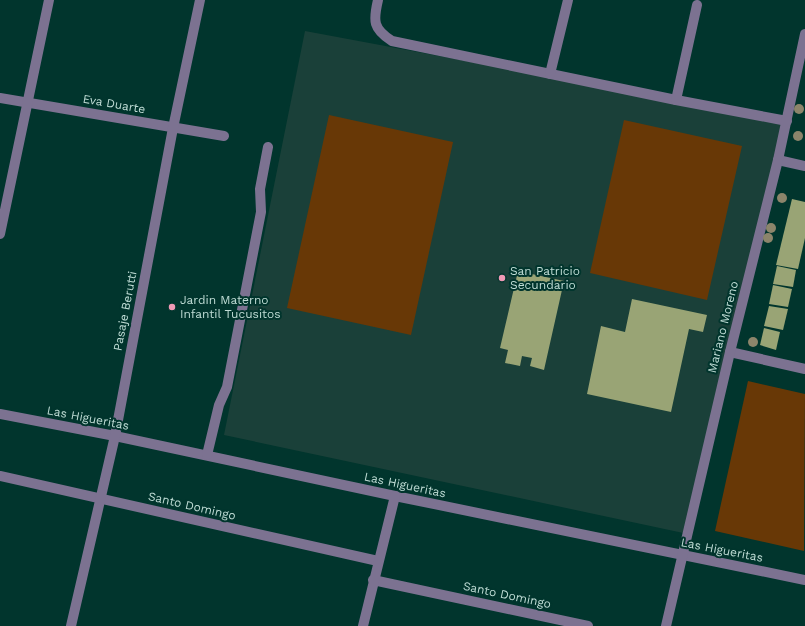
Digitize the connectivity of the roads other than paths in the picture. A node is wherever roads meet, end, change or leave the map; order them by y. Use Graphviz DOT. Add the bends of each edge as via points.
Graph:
graph roads {
  1 [pos="48,0"];
  2 [pos="200,0"];
  3 [pos="378,0"];
  4 [pos="568,0"];
  5 [pos="697,5"];
  6 [pos="805,34"];
  7 [pos="550,74"];
  8 [pos="0,98"];
  9 [pos="676,100"];
  10 [pos="27,102"];
  11 [pos="787,122"];
  12 [pos="173,128"];
  13 [pos="224,136"];
  14 [pos="268,147"];
  15 [pos="778,160"];
  16 [pos="805,166"];
  17 [pos="0,234"];
  18 [pos="730,352"];
  19 [pos="805,369"];
  20 [pos="0,414"];
  21 [pos="115,436"];
  22 [pos="207,455"];
  23 [pos="0,476"];
  24 [pos="395,496"];
  25 [pos="100,499"];
  26 [pos="684,555"];
  27 [pos="378,561"];
  28 [pos="373,580"];
  29 [pos="805,580"];
  30 [pos="72,626"];
  31 [pos="362,626"];
  32 [pos="588,626"];
  33 [pos="666,626"];
  1 -- 10 [label="street"];
  2 -- 12 [label="street, Pasaje Berutti"];
  3 -- 7 [label="street" via="375,15 377,26 383,35 392,41"];
  4 -- 7 [label="street"];
  5 -- 9 [label="street"];
  6 -- 11 [label="street, Mariano Moreno"];
  7 -- 9 [label="street"];
  8 -- 10 [label="street, Eva Duarte"];
  9 -- 11 [label="street"];
  10 -- 12 [label="street, Eva Duarte"];
  10 -- 17 [label="street"];
  11 -- 15 [label="street, Mariano Moreno"];
  12 -- 13 [label="street, Eva Duarte"];
  12 -- 21 [label="street, Pasaje Berutti"];
  14 -- 22 [label="street" via="260,189 261,212 227,387 219,405"];
  15 -- 16 [label="street"];
  15 -- 18 [label="street, Mariano Moreno"];
  18 -- 19 [label="street"];
  18 -- 26 [label="street, Mariano Moreno"];
  20 -- 21 [label="street, Las Higueritas"];
  21 -- 22 [label="street, Las Higueritas"];
  21 -- 25 [label="street, Pasaje Berutti"];
  22 -- 24 [label="street, Las Higueritas"];
  23 -- 25 [label="street, Santo Domingo"];
  24 -- 26 [label="street, Las Higueritas"];
  24 -- 27 [label="street"];
  25 -- 27 [label="street, Santo Domingo"];
  25 -- 30 [label="street, Pasaje Berutti"];
  26 -- 29 [label="street, Las Higueritas"];
  26 -- 33 [label="street, Mariano Moreno"];
  27 -- 28 [label="street"];
  28 -- 31 [label="street"];
  28 -- 32 [label="street, Santo Domingo"];
}
